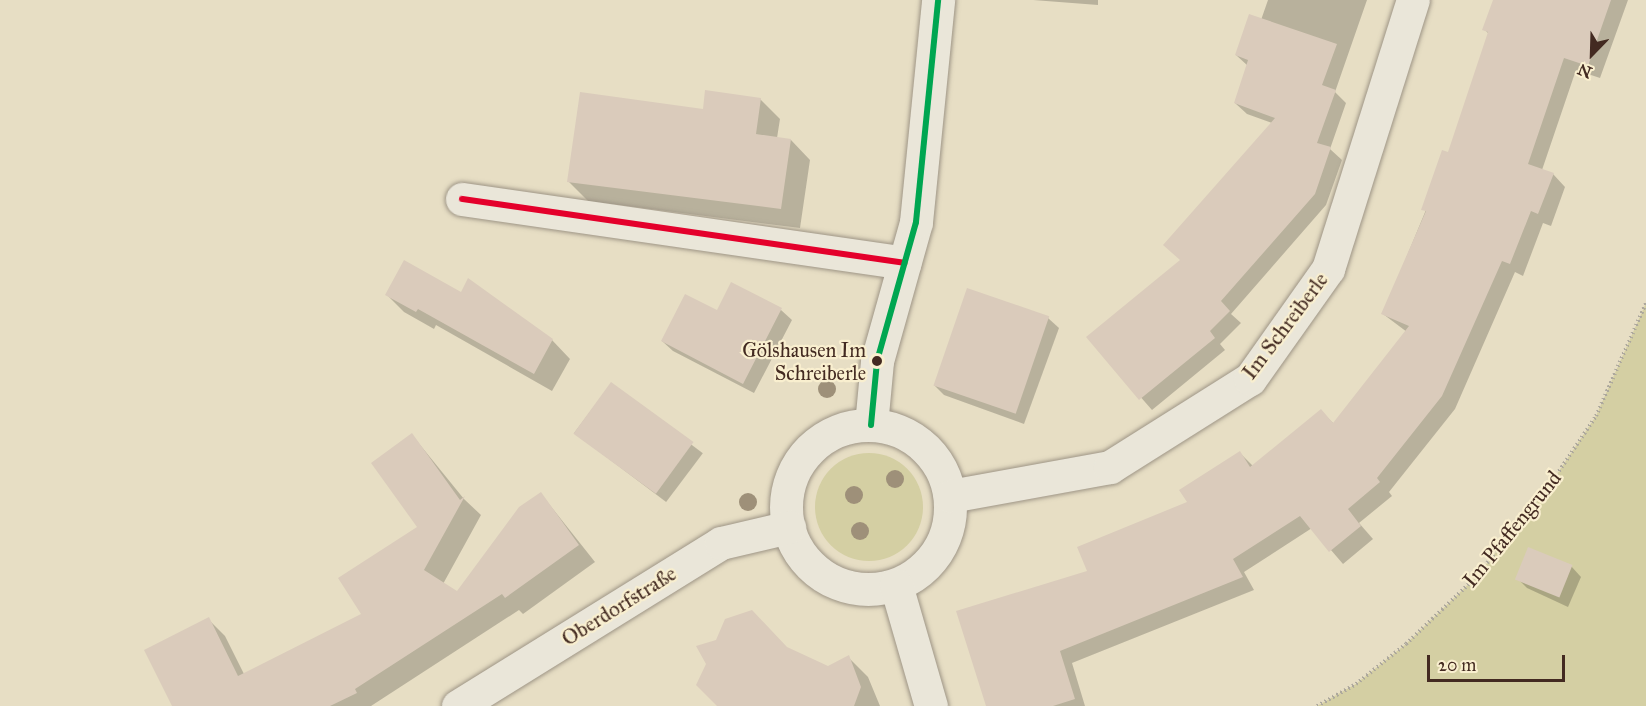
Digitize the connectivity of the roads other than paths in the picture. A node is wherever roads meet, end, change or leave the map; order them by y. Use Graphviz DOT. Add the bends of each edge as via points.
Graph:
graph roads {
  1 [pos="938,0"];
  2 [pos="1413,0"];
  3 [pos="462,199"];
  4 [pos="904,263"];
  5 [pos="871,425"];
  6 [pos="950,496"];
  7 [pos="789,527"];
  8 [pos="896,585"];
  9 [pos="458,706"];
  10 [pos="931,706"];
  1 -- 4 [label="street" via="916,222"];
  2 -- 6 [label="street, Im Schreiberle" via="1328,269 1250,379 1110,467"];
  3 -- 4 [label="street"];
  4 -- 5 [label="street" via="877,361"];
  5 -- 6 [label="street" via="890,428 924,447 936,461"];
  5 -- 7 [label="street" via="829,435 805,456 789,484"];
  6 -- 8 [label="street" via="950,516 939,550 927,566"];
  7 -- 8 [label="street" via="807,561 838,584 876,589"];
  7 -- 9 [label="street, Oberdorfstraße" via="721,543"];
  8 -- 10 [label="street"];
}
